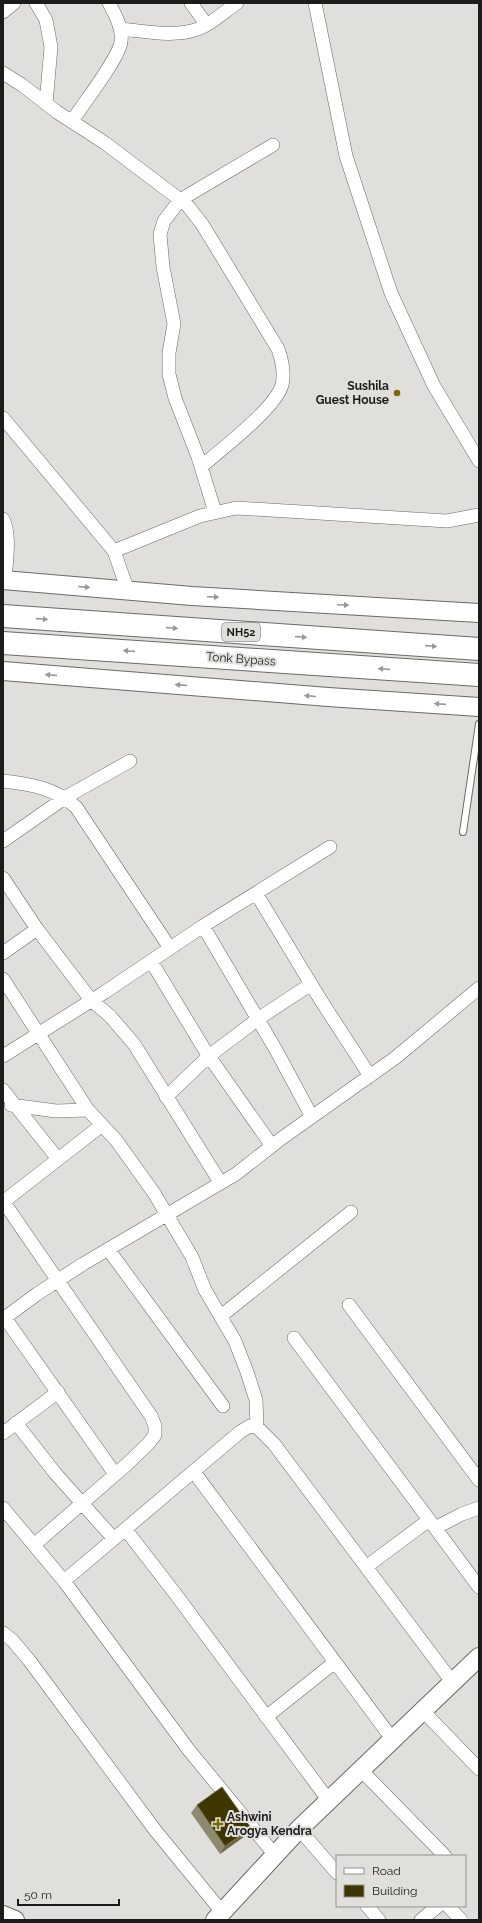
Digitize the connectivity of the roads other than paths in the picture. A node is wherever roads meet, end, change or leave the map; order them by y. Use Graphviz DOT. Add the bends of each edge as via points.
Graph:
graph roads {
  1 [pos="14,3"];
  2 [pos="36,3"];
  3 [pos="109,3"];
  4 [pos="191,3"];
  5 [pos="237,3"];
  6 [pos="315,3"];
  7 [pos="3,12"];
  8 [pos="206,24"];
  9 [pos="120,29"];
  10 [pos="3,73"];
  11 [pos="46,104"];
  12 [pos="72,121"];
  13 [pos="273,145"];
  14 [pos="180,200"];
  15 [pos="3,418"];
  16 [pos="479,462"];
  17 [pos="201,467"];
  18 [pos="215,512"];
  19 [pos="479,515"];
  20 [pos="3,519"];
  21 [pos="114,551"];
  22 [pos="4,581"];
  23 [pos="128,591"];
  24 [pos="479,613"];
  25 [pos="3,616"];
  26 [pos="3,642"];
  27 [pos="479,649"];
  28 [pos="3,671"];
  29 [pos="479,675"];
  30 [pos="479,706"];
  31 [pos="479,724"];
  32 [pos="130,761"];
  33 [pos="3,781"];
  34 [pos="66,797"];
  35 [pos="463,832"];
  36 [pos="3,841"];
  37 [pos="330,847"];
  38 [pos="3,878"];
  39 [pos="256,893"];
  40 [pos="203,926"];
  41 [pos="37,929"];
  42 [pos="170,948"];
  43 [pos="3,953"];
  44 [pos="150,961"];
  45 [pos="3,979"];
  46 [pos="311,984"];
  47 [pos="479,988"];
  48 [pos="91,1000"];
  49 [pos="258,1019"];
  50 [pos="38,1034"];
  51 [pos="3,1056"];
  52 [pos="209,1056"];
  53 [pos="370,1076"];
  54 [pos="3,1090"];
  55 [pos="166,1097"];
  56 [pos="9,1104"];
  57 [pos="88,1110"];
  58 [pos="312,1117"];
  59 [pos="102,1125"];
  60 [pos="272,1146"];
  61 [pos="58,1159"];
  62 [pos="220,1182"];
  63 [pos="3,1202"];
  64 [pos="351,1212"];
  65 [pos="167,1214"];
  66 [pos="108,1250"];
  67 [pos="59,1280"];
  68 [pos="349,1305"];
  69 [pos="220,1316"];
  70 [pos="4,1318"];
  71 [pos="294,1338"];
  72 [pos="58,1392"];
  73 [pos="223,1406"];
  74 [pos="16,1423"];
  75 [pos="257,1427"];
  76 [pos="3,1431"];
  77 [pos="194,1472"];
  78 [pos="115,1474"];
  79 [pos="479,1480"];
  80 [pos="81,1502"];
  81 [pos="3,1508"];
  82 [pos="479,1508"];
  83 [pos="432,1524"];
  84 [pos="126,1530"];
  85 [pos="114,1539"];
  86 [pos="34,1545"];
  87 [pos="366,1567"];
  88 [pos="64,1581"];
  89 [pos="479,1587"];
  90 [pos="3,1633"];
  91 [pos="479,1658"];
  92 [pos="335,1662"];
  93 [pos="452,1682"];
  94 [pos="423,1711"];
  95 [pos="266,1717"];
  96 [pos="393,1740"];
  97 [pos="479,1769"];
  98 [pos="361,1770"];
  99 [pos="329,1801"];
  100 [pos="299,1830"];
  101 [pos="275,1855"];
  102 [pos="444,1855"];
  103 [pos="336,1872"];
  104 [pos="368,1907"];
  105 [pos="437,1907"];
  106 [pos="449,1907"];
  107 [pos="3,1915"];
  108 [pos="219,1916"];
  109 [pos="15,1920"];
  110 [pos="379,1920"];
  111 [pos="420,1920"];
  112 [pos="461,1920"];
  1 -- 7 [label="street"];
  2 -- 11 [label="street" via="46,20 51,47"];
  3 -- 9 [label="street"];
  4 -- 8 [label="street"];
  5 -- 8 [label="street"];
  6 -- 16 [label="street" via="346,156 391,292 434,386"];
  8 -- 9 [label="street" via="199,29 170,34"];
  9 -- 12 [label="street" via="121,41 116,56"];
  10 -- 11 [label="street"];
  11 -- 12 [label="street"];
  12 -- 14 [label="street" via="105,142"];
  13 -- 14 [label="street"];
  14 -- 17 [label="street" via="164,221 160,234 163,267 174,324 169,353 169,374 175,398"];
  14 -- 17 [label="street" via="202,224 278,349 283,366 282,384 277,397"];
  15 -- 21 [label="street"];
  17 -- 18 [label="street"];
  18 -- 19 [label="street" via="236,508 272,509 447,521"];
  18 -- 21 [label="street"];
  20 -- 22 [label="street" via="6,525 7,546"];
  21 -- 23 [label="street"];
  22 -- 23 [label="street, one-way"];
  23 -- 24 [label="street, one-way"];
  25 -- 27 [label="highway, NH52, one-way"];
  29 -- 26 [label="highway, Tonk Bypass / NH52, one-way"];
  30 -- 28 [label="street, one-way" via="328,697"];
  31 -- 35 [label="lane"];
  32 -- 34 [label="street"];
  33 -- 34 [label="street" via="36,785"];
  34 -- 36 [label="street"];
  34 -- 42 [label="street" via="76,806 97,835"];
  37 -- 39 [label="street"];
  38 -- 41 [label="street"];
  39 -- 40 [label="street"];
  39 -- 46 [label="street"];
  40 -- 42 [label="street"];
  40 -- 49 [label="street"];
  41 -- 43 [label="street"];
  41 -- 48 [label="street"];
  42 -- 44 [label="street"];
  44 -- 48 [label="street"];
  44 -- 52 [label="street"];
  45 -- 50 [label="street"];
  46 -- 49 [label="street"];
  46 -- 53 [label="street"];
  47 -- 53 [label="street"];
  48 -- 50 [label="street"];
  48 -- 55 [label="street" via="110,1016 134,1044"];
  49 -- 52 [label="street"];
  49 -- 58 [label="street"];
  50 -- 51 [label="street"];
  50 -- 57 [label="street"];
  52 -- 55 [label="street"];
  52 -- 60 [label="street"];
  53 -- 58 [label="street"];
  54 -- 56 [label="street"];
  55 -- 62 [label="street"];
  56 -- 57 [label="street" via="56,1112"];
  56 -- 61 [label="street"];
  57 -- 59 [label="street"];
  58 -- 60 [label="street"];
  59 -- 61 [label="street"];
  59 -- 65 [label="street" via="116,1140"];
  60 -- 62 [label="street" via="236,1174"];
  61 -- 63 [label="street"];
  62 -- 65 [label="street"];
  63 -- 67 [label="street"];
  64 -- 69 [label="street"];
  65 -- 66 [label="street"];
  65 -- 69 [label="street" via="192,1257 205,1290"];
  66 -- 67 [label="street"];
  66 -- 73 [label="street"];
  67 -- 70 [label="street"];
  67 -- 78 [label="street" via="151,1416 155,1426 155,1435 148,1444"];
  68 -- 79 [label="street"];
  69 -- 75 [label="street" via="235,1341 247,1372 256,1400"];
  70 -- 72 [label="street"];
  71 -- 83 [label="street"];
  72 -- 74 [label="street"];
  72 -- 78 [label="street"];
  74 -- 76 [label="street"];
  74 -- 80 [label="street"];
  75 -- 77 [label="street" via="250,1426 240,1432"];
  75 -- 87 [label="street" via="274,1444"];
  77 -- 84 [label="street"];
  77 -- 92 [label="street"];
  78 -- 80 [label="street"];
  80 -- 85 [label="street"];
  80 -- 86 [label="street"];
  81 -- 86 [label="street"];
  82 -- 83 [label="street"];
  83 -- 87 [label="street"];
  83 -- 89 [label="street"];
  84 -- 85 [label="street"];
  84 -- 95 [label="street"];
  85 -- 88 [label="street"];
  86 -- 88 [label="street"];
  87 -- 93 [label="street"];
  88 -- 101 [label="street" via="188,1749"];
  90 -- 108 [label="street" via="29,1660"];
  91 -- 93 [label="street"];
  92 -- 95 [label="street"];
  92 -- 96 [label="street"];
  93 -- 94 [label="street"];
  94 -- 96 [label="street"];
  94 -- 97 [label="street"];
  95 -- 99 [label="street"];
  96 -- 98 [label="street"];
  98 -- 99 [label="street"];
  98 -- 102 [label="street"];
  99 -- 100 [label="street"];
  100 -- 101 [label="street"];
  100 -- 103 [label="street"];
  101 -- 108 [label="street"];
  104 -- 110 [label="street"];
  105 -- 111 [label="street"];
  106 -- 112 [label="street"];
  107 -- 109 [label="street"];
}
